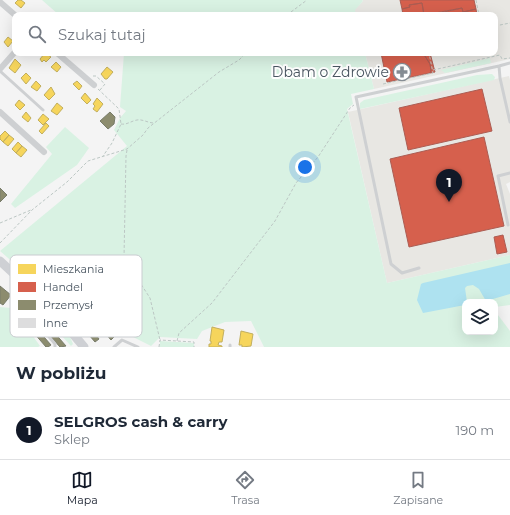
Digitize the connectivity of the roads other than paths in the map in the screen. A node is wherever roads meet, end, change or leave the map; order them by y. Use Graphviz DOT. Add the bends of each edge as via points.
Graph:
graph roads {
  1 [pos="0,2"];
  2 [pos="12,12"];
  3 [pos="12,56"];
  4 [pos="61,56"];
  5 [pos="510,63"];
  6 [pos="499,66"];
  7 [pos="0,70"];
  8 [pos="94,85"];
  9 [pos="43,110"];
  10 [pos="0,112"];
  11 [pos="510,122"];
  12 [pos="44,152"];
  13 [pos="510,173"];
  14 [pos="508,225"];
  15 [pos="0,261"];
  16 [pos="419,268"];
  17 [pos="10,270"];
  18 [pos="49,337"];
  19 [pos="76,337"];
  20 [pos="55,347"];
  21 [pos="84,347"];
  22 [pos="114,347"];
  23 [pos="138,347"];
  1 -- 2 [label="street"];
  3 -- 7 [label="street"];
  4 -- 8 [label="street"];
  5 -- 6 [label="lane"];
  6 -- 11 [label="lane"];
  6 -- 16 [label="lane" via="356,97 391,264 402,273"];
  7 -- 9 [label="lane"];
  10 -- 12 [label="street"];
  13 -- 14 [label="lane" via="498,176"];
  15 -- 17 [label="street"];
  18 -- 20 [label="lane"];
  19 -- 21 [label="street"];
  22 -- 23 [label="lane" via="122,340"];
}
